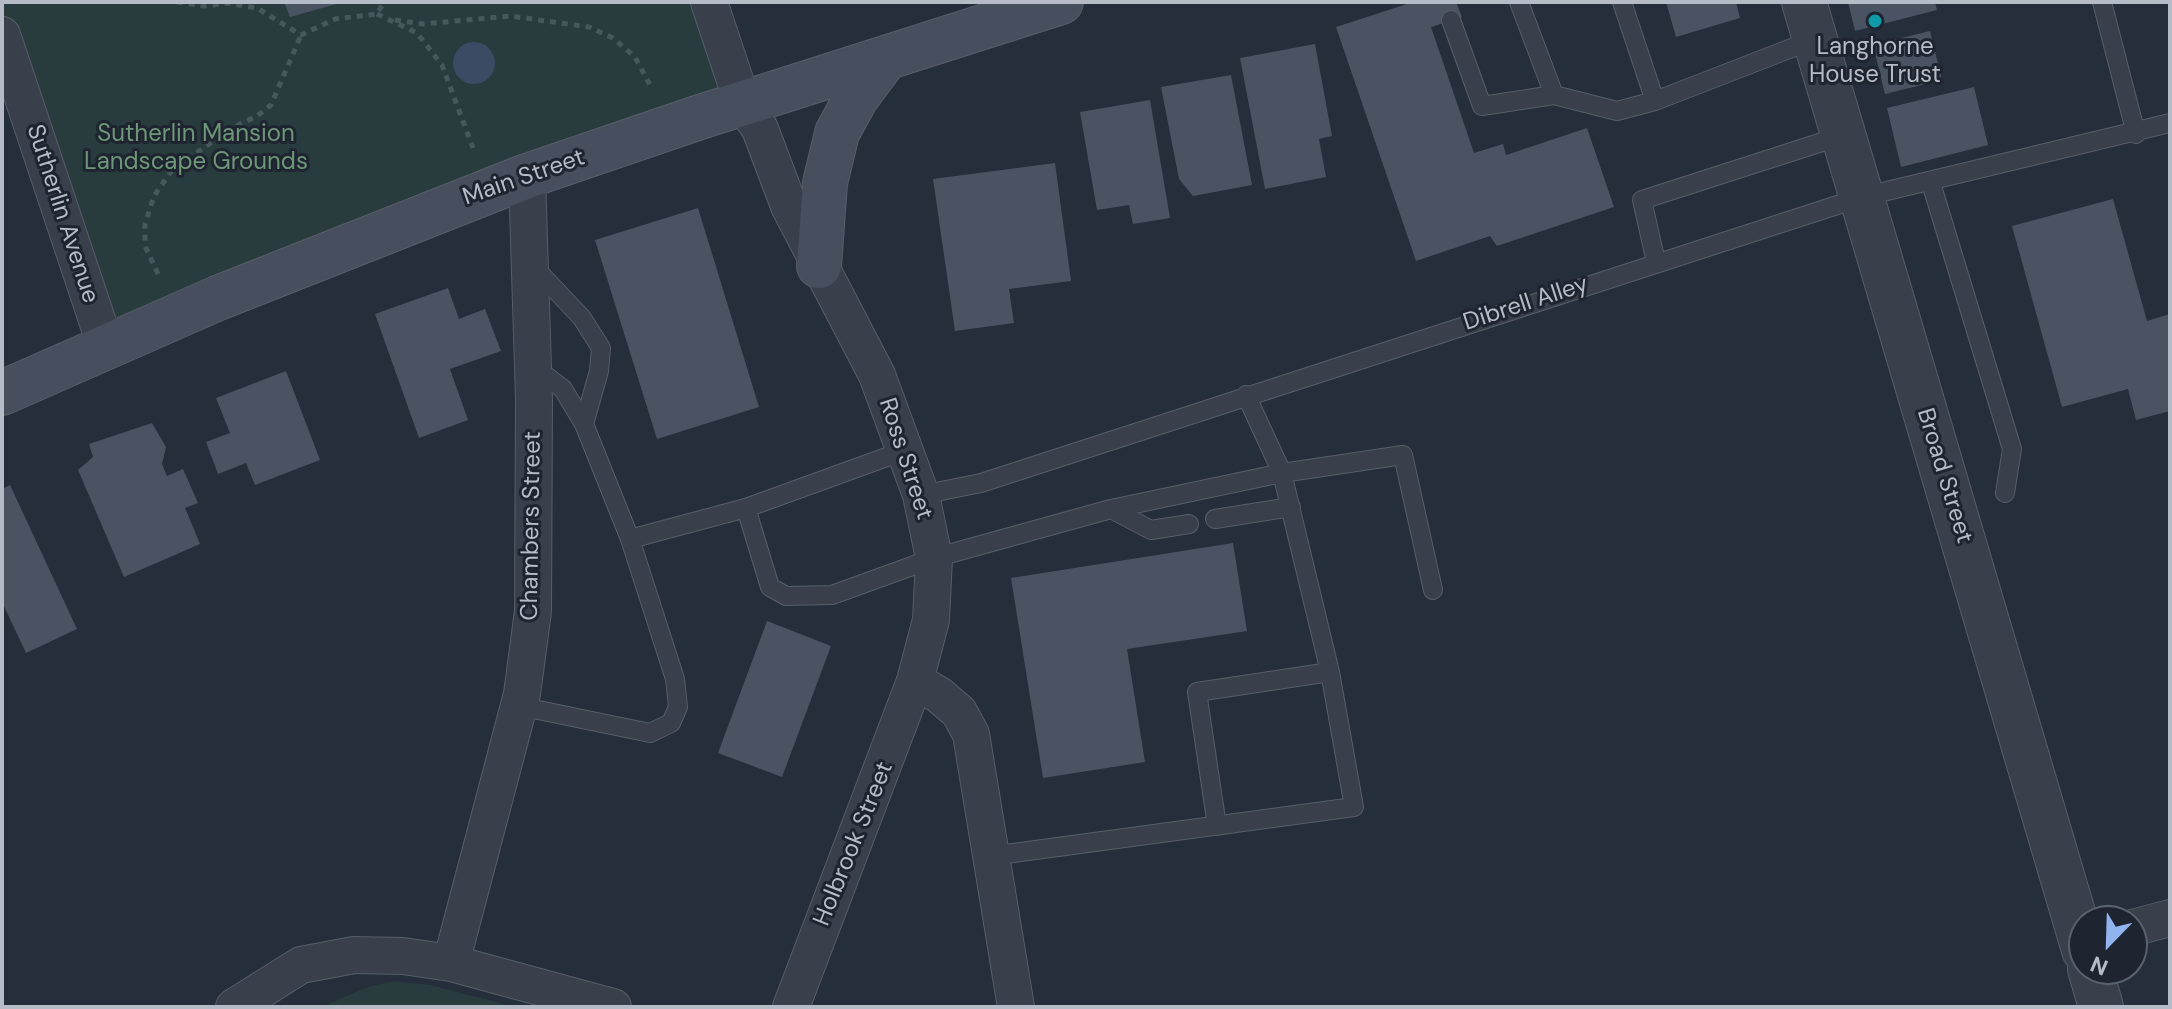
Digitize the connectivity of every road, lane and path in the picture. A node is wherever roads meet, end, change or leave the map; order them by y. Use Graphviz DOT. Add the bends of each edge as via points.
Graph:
graph roads {
  1 [pos="177,2"];
  2 [pos="228,2"];
  3 [pos="384,2"];
  4 [pos="709,2"];
  5 [pos="1061,2"];
  6 [pos="1519,2"];
  7 [pos="1622,2"];
  8 [pos="2102,2"];
  9 [pos="985,13"];
  10 [pos="377,14"];
  11 [pos="395,20"];
  12 [pos="1451,20"];
  13 [pos="1810,20"];
  14 [pos="2,35"];
  15 [pos="301,35"];
  16 [pos="886,58"];
  17 [pos="650,85"];
  18 [pos="1554,95"];
  19 [pos="1655,101"];
  20 [pos="743,104"];
  21 [pos="2170,123"];
  22 [pos="2136,134"];
  23 [pos="1844,135"];
  24 [pos="473,148"];
  25 [pos="527,176"];
  26 [pos="1931,183"];
  27 [pos="1862,197"];
  28 [pos="1656,262"];
  29 [pos="529,263"];
  30 [pos="819,266"];
  31 [pos="158,274"];
  32 [pos="106,347"];
  33 [pos="533,366"];
  34 [pos="2,393"];
  35 [pos="1246,395"];
  36 [pos="584,424"];
  37 [pos="906,450"];
  38 [pos="1282,473"];
  39 [pos="2005,493"];
  40 [pos="921,495"];
  41 [pos="1291,507"];
  42 [pos="746,508"];
  43 [pos="1111,509"];
  44 [pos="1215,519"];
  45 [pos="1189,524"];
  46 [pos="630,539"];
  47 [pos="934,558"];
  48 [pos="1433,590"];
  49 [pos="1330,672"];
  50 [pos="915,681"];
  51 [pos="519,706"];
  52 [pos="1217,826"];
  53 [pos="991,856"];
  54 [pos="2071,905"];
  55 [pos="2170,918"];
  56 [pos="2148,924"];
  57 [pos="451,963"];
  58 [pos="2095,985"];
  59 [pos="234,1007"];
  60 [pos="613,1007"];
  61 [pos="791,1007"];
  62 [pos="1016,1007"];
  63 [pos="2101,1007"];
  1 -- 2 [label="path"];
  2 -- 15 [label="path" via="257,8"];
  3 -- 10 [label="path"];
  4 -- 20 [label="street, Ross Street"];
  5 -- 9 [label="main road, Main Street"];
  6 -- 18 [label="lane"];
  7 -- 19 [label="lane"];
  8 -- 22 [label="lane"];
  9 -- 16 [label="main road, Main Street"];
  10 -- 11 [label="path"];
  10 -- 15 [label="path" via="335,19"];
  11 -- 17 [label="path" via="423,24 510,16 589,27 635,57"];
  11 -- 24 [label="path" via="417,33 442,65"];
  12 -- 18 [label="lane" via="1482,106"];
  13 -- 19 [label="lane"];
  13 -- 23 [label="street, Broad Street"];
  14 -- 32 [label="street, Sutherlin Avenue"];
  15 -- 31 [label="path" via="271,105 172,170 154,196 145,246"];
  16 -- 20 [label="main road, Main Street"];
  16 -- 30 [label="main road" via="837,133 827,174"];
  18 -- 19 [label="lane" via="1617,111"];
  20 -- 25 [label="main road, Main Street"];
  20 -- 30 [label="street, Ross Street" via="760,129"];
  21 -- 22 [label="lane, Dibrell Alley"];
  22 -- 26 [label="lane, Dibrell Alley"];
  23 -- 27 [label="street, Broad Street"];
  23 -- 28 [label="lane" via="1642,200"];
  25 -- 29 [label="street, Chambers Street"];
  25 -- 32 [label="main road, Main Street" via="396,224"];
  26 -- 27 [label="lane, Dibrell Alley"];
  26 -- 39 [label="lane" via="2012,449"];
  27 -- 28 [label="lane, Dibrell Alley"];
  27 -- 54 [label="street, Broad Street"];
  28 -- 35 [label="lane, Dibrell Alley"];
  29 -- 33 [label="street, Chambers Street"];
  29 -- 36 [label="lane" via="582,318 601,348"];
  30 -- 37 [label="street, Ross Street" via="877,375"];
  32 -- 34 [label="main road, Main Street"];
  33 -- 36 [label="lane" via="563,389"];
  33 -- 51 [label="street, Chambers Street" via="535,574"];
  35 -- 38 [label="lane"];
  35 -- 40 [label="lane, Dibrell Alley" via="981,483"];
  36 -- 46 [label="lane"];
  37 -- 40 [label="street, Ross Street"];
  37 -- 42 [label="lane"];
  38 -- 41 [label="lane"];
  38 -- 43 [label="lane"];
  38 -- 48 [label="lane" via="1403,455"];
  40 -- 47 [label="street, Ross Street"];
  41 -- 44 [label="lane"];
  41 -- 49 [label="lane"];
  42 -- 46 [label="lane"];
  42 -- 47 [label="lane" via="770,587 786,596 832,595"];
  43 -- 45 [label="lane" via="1151,530"];
  43 -- 47 [label="lane"];
  46 -- 51 [label="lane" via="672,668 678,707 671,723 650,733"];
  47 -- 50 [label="street, Ross Street" via="931,620"];
  49 -- 52 [label="lane" via="1197,692"];
  49 -- 52 [label="lane" via="1354,807"];
  50 -- 53 [label="street" via="959,712 971,734"];
  50 -- 61 [label="street, Holbrook Street"];
  51 -- 57 [label="street, Chambers Street"];
  52 -- 53 [label="lane"];
  53 -- 62 [label="street"];
  55 -- 56 [label="street"];
  57 -- 59 [label="street" via="354,955 301,965"];
  57 -- 60 [label="street"];
  58 -- 63 [label="street, Broad Street"];
}
